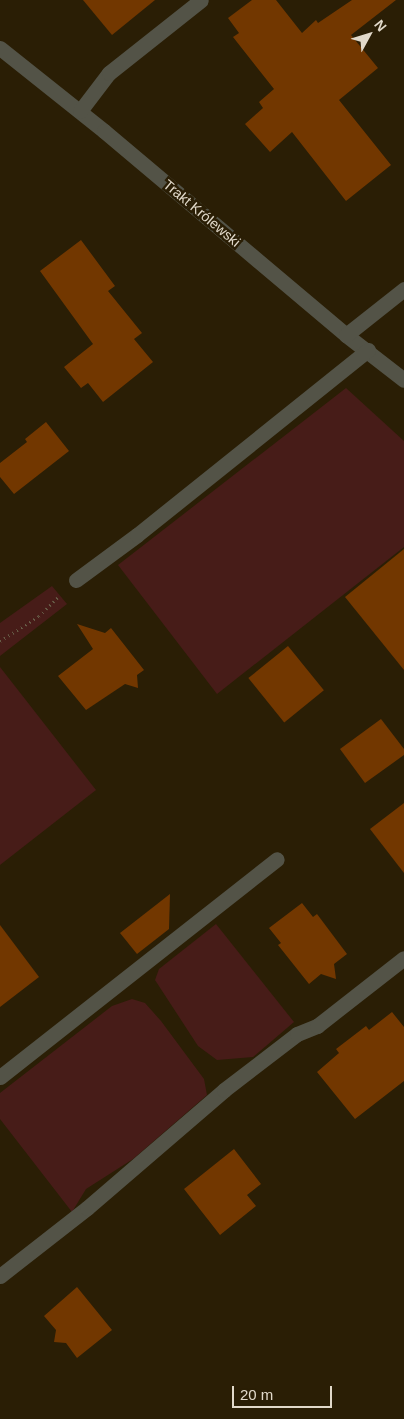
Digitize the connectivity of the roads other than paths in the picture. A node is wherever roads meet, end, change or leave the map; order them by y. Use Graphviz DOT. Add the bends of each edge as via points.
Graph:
graph roads {
  1 [pos="201,0"];
  2 [pos="0,48"];
  3 [pos="80,111"];
  4 [pos="404,289"];
  5 [pos="346,335"];
  6 [pos="368,350"];
  7 [pos="404,380"];
  8 [pos="76,580"];
  9 [pos="277,859"];
  10 [pos="404,958"];
  11 [pos="0,1077"];
  12 [pos="0,1276"];
  1 -- 3 [label="street" via="108,73"];
  2 -- 3 [label="street, Trakt Królewski"];
  3 -- 5 [label="street, Trakt Królewski"];
  4 -- 5 [label="street"];
  5 -- 6 [label="street, Trakt Królewski"];
  6 -- 7 [label="street, Trakt Królewski"];
  6 -- 8 [label="street"];
  9 -- 11 [label="street"];
  10 -- 12 [label="street" via="317,1026 297,1034 231,1085"];
}
